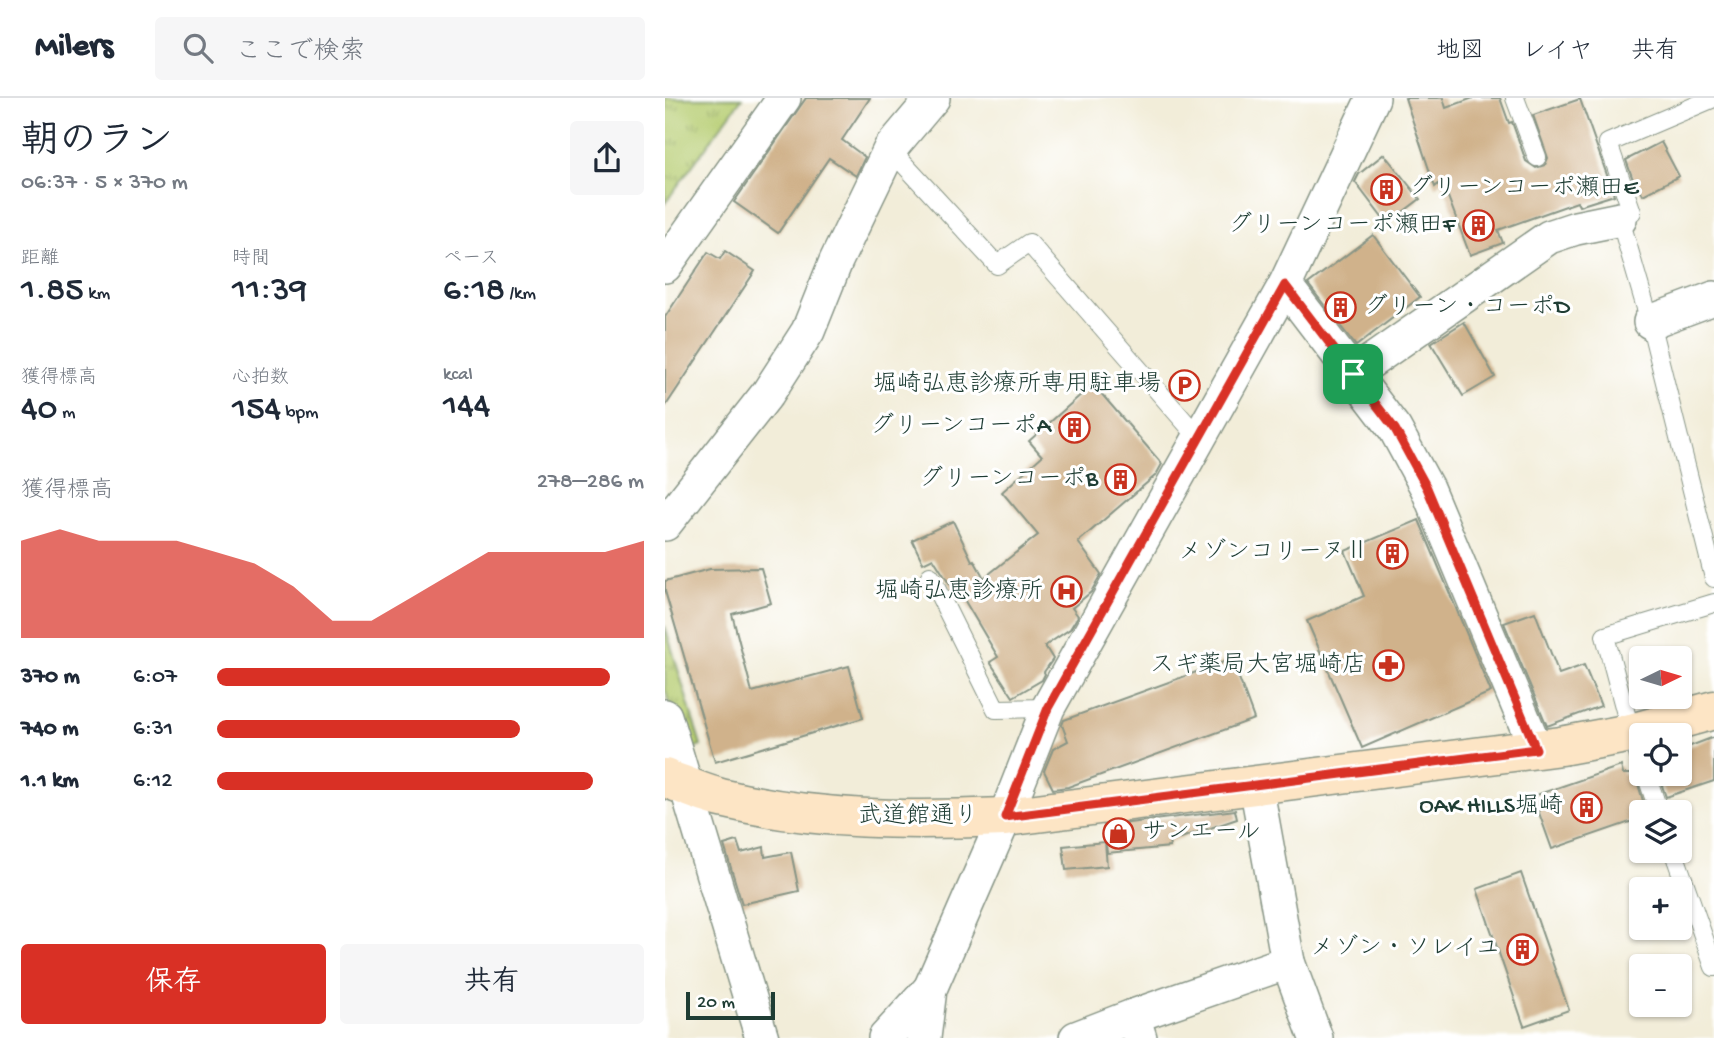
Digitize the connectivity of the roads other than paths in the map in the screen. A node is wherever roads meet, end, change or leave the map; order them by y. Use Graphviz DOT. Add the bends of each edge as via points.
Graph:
graph roads {
  1 [pos="785,98"];
  2 [pos="933,98"];
  3 [pos="1373,98"];
  4 [pos="1515,98"];
  5 [pos="1714,98"];
  6 [pos="890,149"];
  7 [pos="1537,157"];
  8 [pos="1621,219"];
  9 [pos="665,266"];
  10 [pos="1285,285"];
  11 [pos="1714,298"];
  12 [pos="1650,322"];
  13 [pos="1353,374"];
  14 [pos="1198,437"];
  15 [pos="665,524"];
  16 [pos="930,576"];
  17 [pos="1714,578"];
  18 [pos="1714,603"];
  19 [pos="1048,708"];
  20 [pos="1714,710"];
  21 [pos="665,716"];
  22 [pos="1629,723"];
  23 [pos="1687,723"];
  24 [pos="1629,747"];
  25 [pos="1536,749"];
  26 [pos="675,782"];
  27 [pos="1255,785"];
  28 [pos="1005,817"];
  29 [pos="1678,863"];
  30 [pos="1288,962"];
  31 [pos="1714,967"];
  32 [pos="930,989"];
  33 [pos="1137,1027"];
  34 [pos="762,1038"];
  35 [pos="885,1038"];
  36 [pos="924,1038"];
  37 [pos="1076,1038"];
  38 [pos="1315,1038"];
  1 -- 9 [label="street"];
  2 -- 6 [label="street"];
  3 -- 10 [label="street"];
  4 -- 7 [label="lane"];
  5 -- 8 [label="lane" via="1608,143 1632,212"];
  6 -- 14 [label="lane" via="997,265 1029,243"];
  6 -- 15 [label="street" via="808,331 768,393"];
  8 -- 12 [label="lane"];
  8 -- 13 [label="street" via="1549,237"];
  10 -- 13 [label="street"];
  10 -- 14 [label="street"];
  11 -- 12 [label="street"];
  12 -- 17 [label="lane"];
  13 -- 25 [label="street" via="1395,429 1427,488"];
  14 -- 19 [label="street"];
  16 -- 19 [label="lane" via="996,709"];
  18 -- 22 [label="lane" via="1605,636"];
  19 -- 28 [label="street"];
  20 -- 23 [label="street, 武道館通り"];
  21 -- 26 [label="street"];
  24 -- 25 [label="street, 武道館通り"];
  25 -- 27 [label="street, 武道館通り"];
  26 -- 28 [label="street, 武道館通り" via="719,797 823,816"];
  26 -- 34 [label="street"];
  27 -- 28 [label="street, 武道館通り"];
  27 -- 30 [label="street"];
  28 -- 32 [label="street"];
  29 -- 31 [label="lane"];
  30 -- 33 [label="street"];
  30 -- 38 [label="street"];
  32 -- 35 [label="street"];
  32 -- 36 [label="street"];
  33 -- 37 [label="street"];
}
